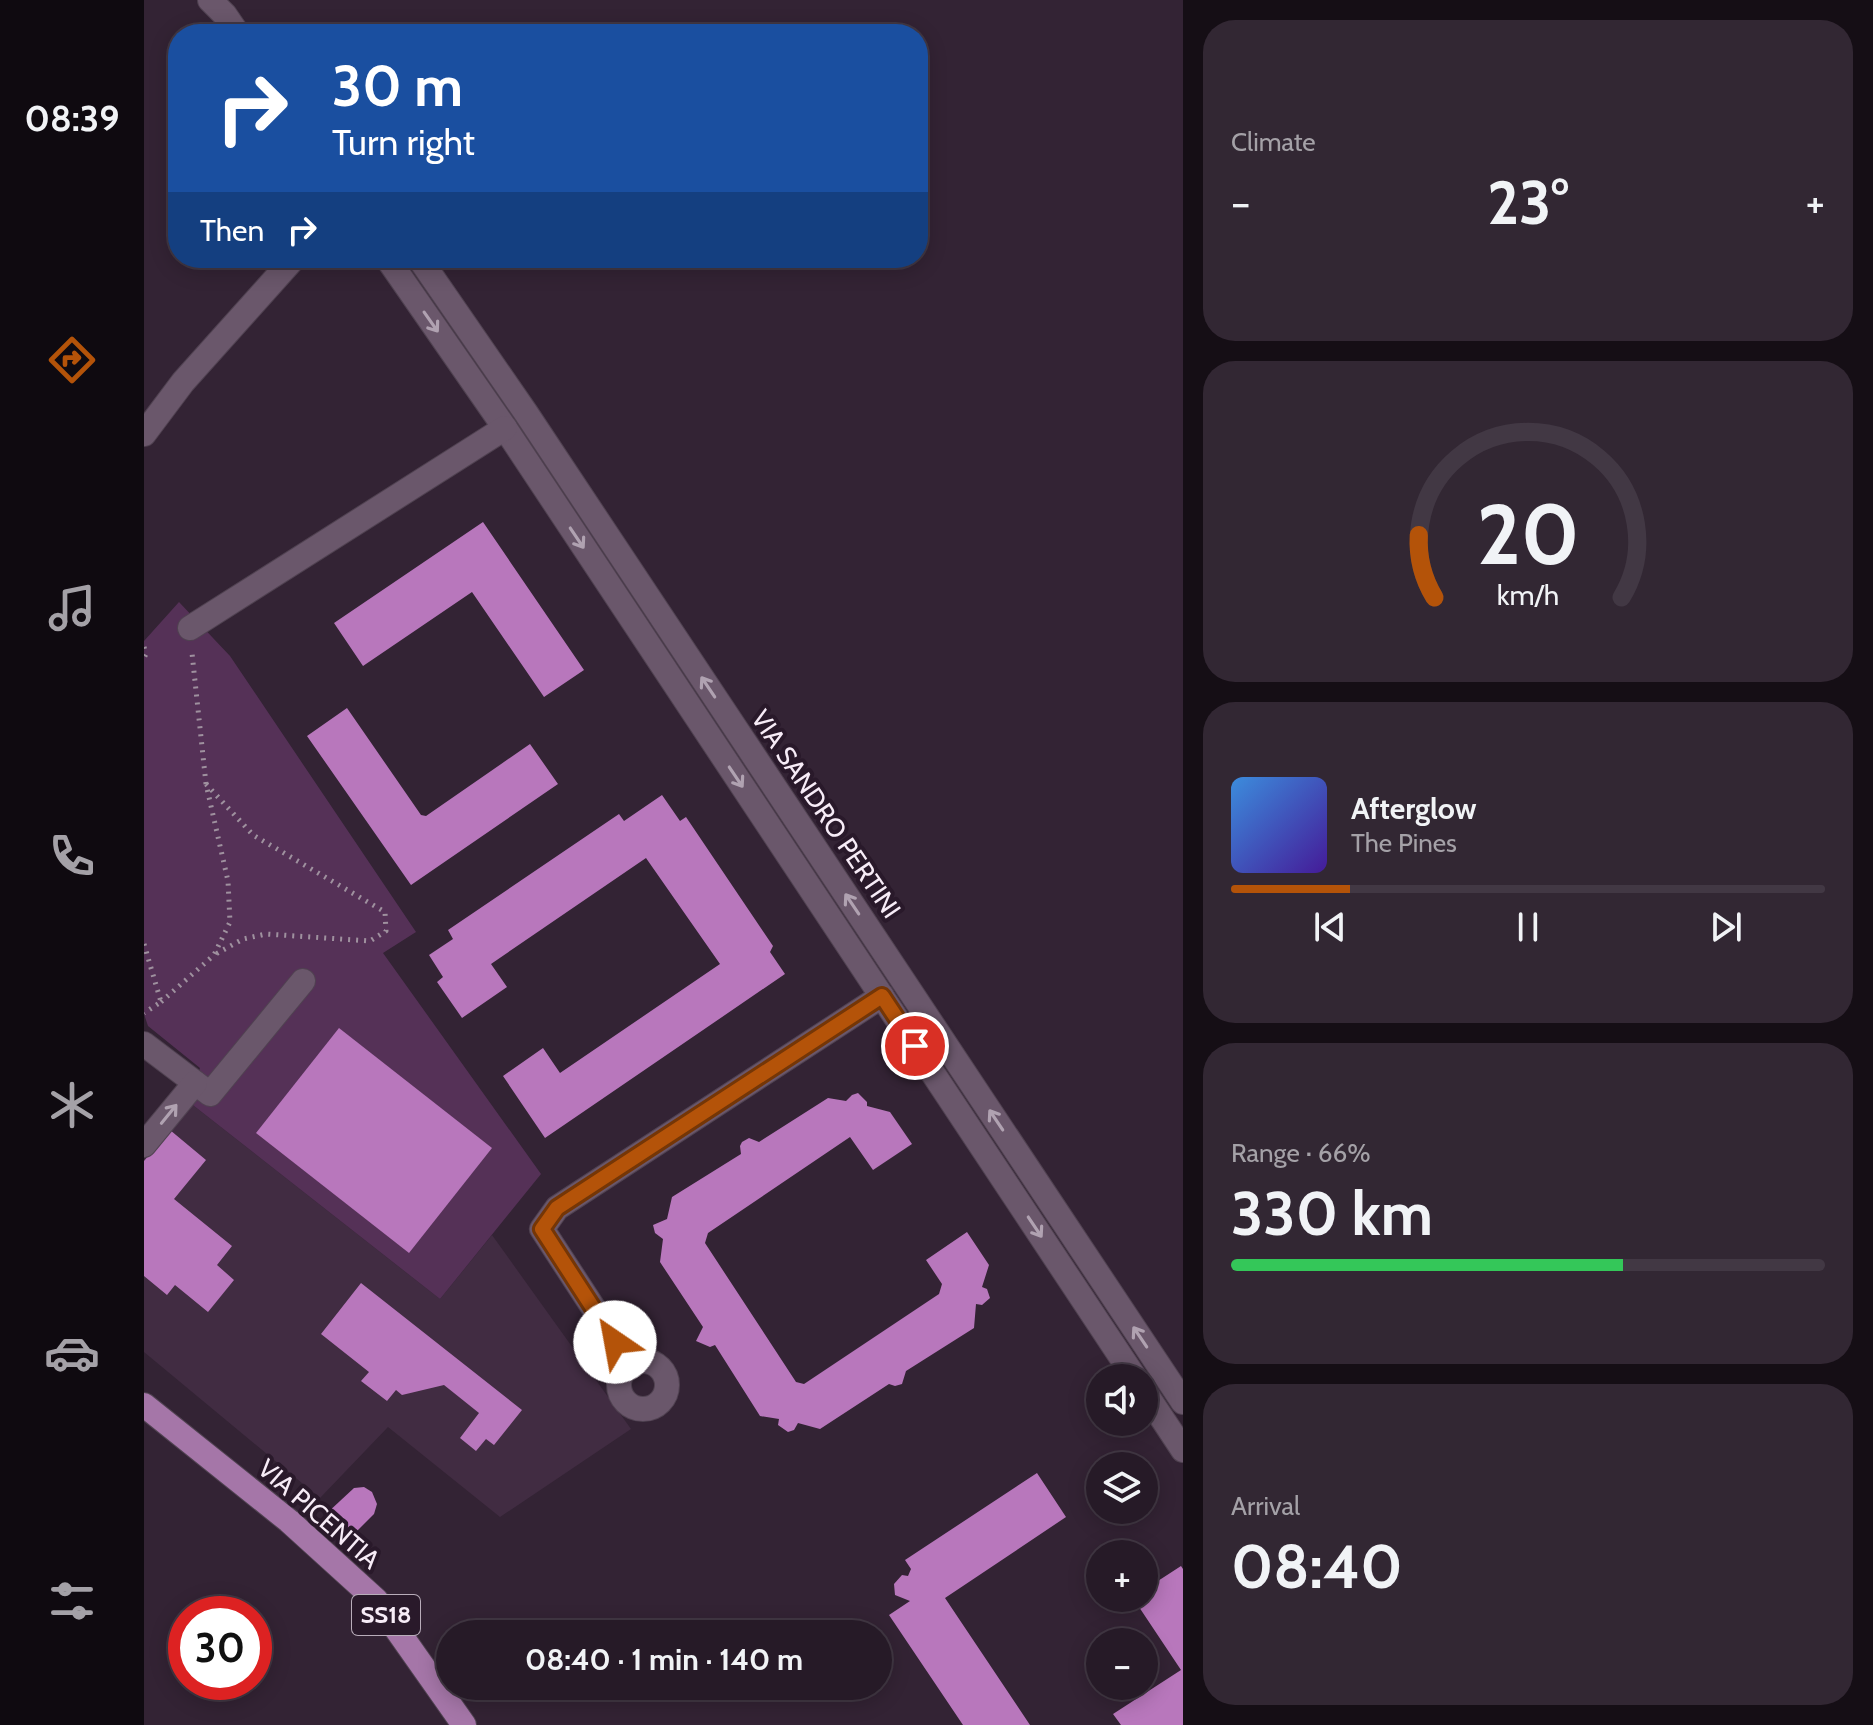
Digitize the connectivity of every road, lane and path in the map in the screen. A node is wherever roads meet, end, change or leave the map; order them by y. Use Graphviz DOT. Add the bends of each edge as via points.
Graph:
graph roads {
  1 [pos="210,0"];
  2 [pos="231,24"];
  3 [pos="285,268"];
  4 [pos="394,268"];
  5 [pos="426,268"];
  6 [pos="505,428"];
  7 [pos="144,434"];
  8 [pos="190,628"];
  9 [pos="144,647"];
  10 [pos="144,658"];
  11 [pos="206,784"];
  12 [pos="144,944"];
  13 [pos="214,955"];
  14 [pos="303,981"];
  15 [pos="882,996"];
  16 [pos="161,1002"];
  17 [pos="144,1013"];
  18 [pos="144,1044"];
  19 [pos="195,1083"];
  20 [pos="144,1145"];
  21 [pos="630,1364"];
  22 [pos="1126,1364"];
  23 [pos="1183,1402"];
  24 [pos="147,1411"];
  25 [pos="1158,1412"];
  26 [pos="1183,1450"];
  27 [pos="464,1725"];
  1 -- 2 [label="street"];
  3 -- 7 [label="street"];
  4 -- 6 [label="street, VIA SANDRO PERTINI, one-way"];
  23 -- 5 [label="street, VIA SANDRO PERTINI, one-way"];
  6 -- 8 [label="street"];
  6 -- 15 [label="street, VIA SANDRO PERTINI, one-way"];
  8 -- 11 [label="path"];
  9 -- 10 [label="path"];
  11 -- 13 [label="path" via="228,881 230,922"];
  11 -- 13 [label="path" via="253,835 385,912 386,931 370,941 266,934"];
  12 -- 16 [label="path"];
  13 -- 16 [label="path"];
  14 -- 19 [label="street" via="210,1094"];
  15 -- 21 [label="street" via="557,1208 542,1229"];
  15 -- 22 [label="street, VIA SANDRO PERTINI, one-way"];
  16 -- 17 [label="path"];
  18 -- 19 [label="street"];
  20 -- 19 [label="street, one-way"];
  24 -- 27 [label="main road, VIA PICENTIA / SS18" via="289,1521 376,1600"];
  25 -- 26 [label="street"];
}
